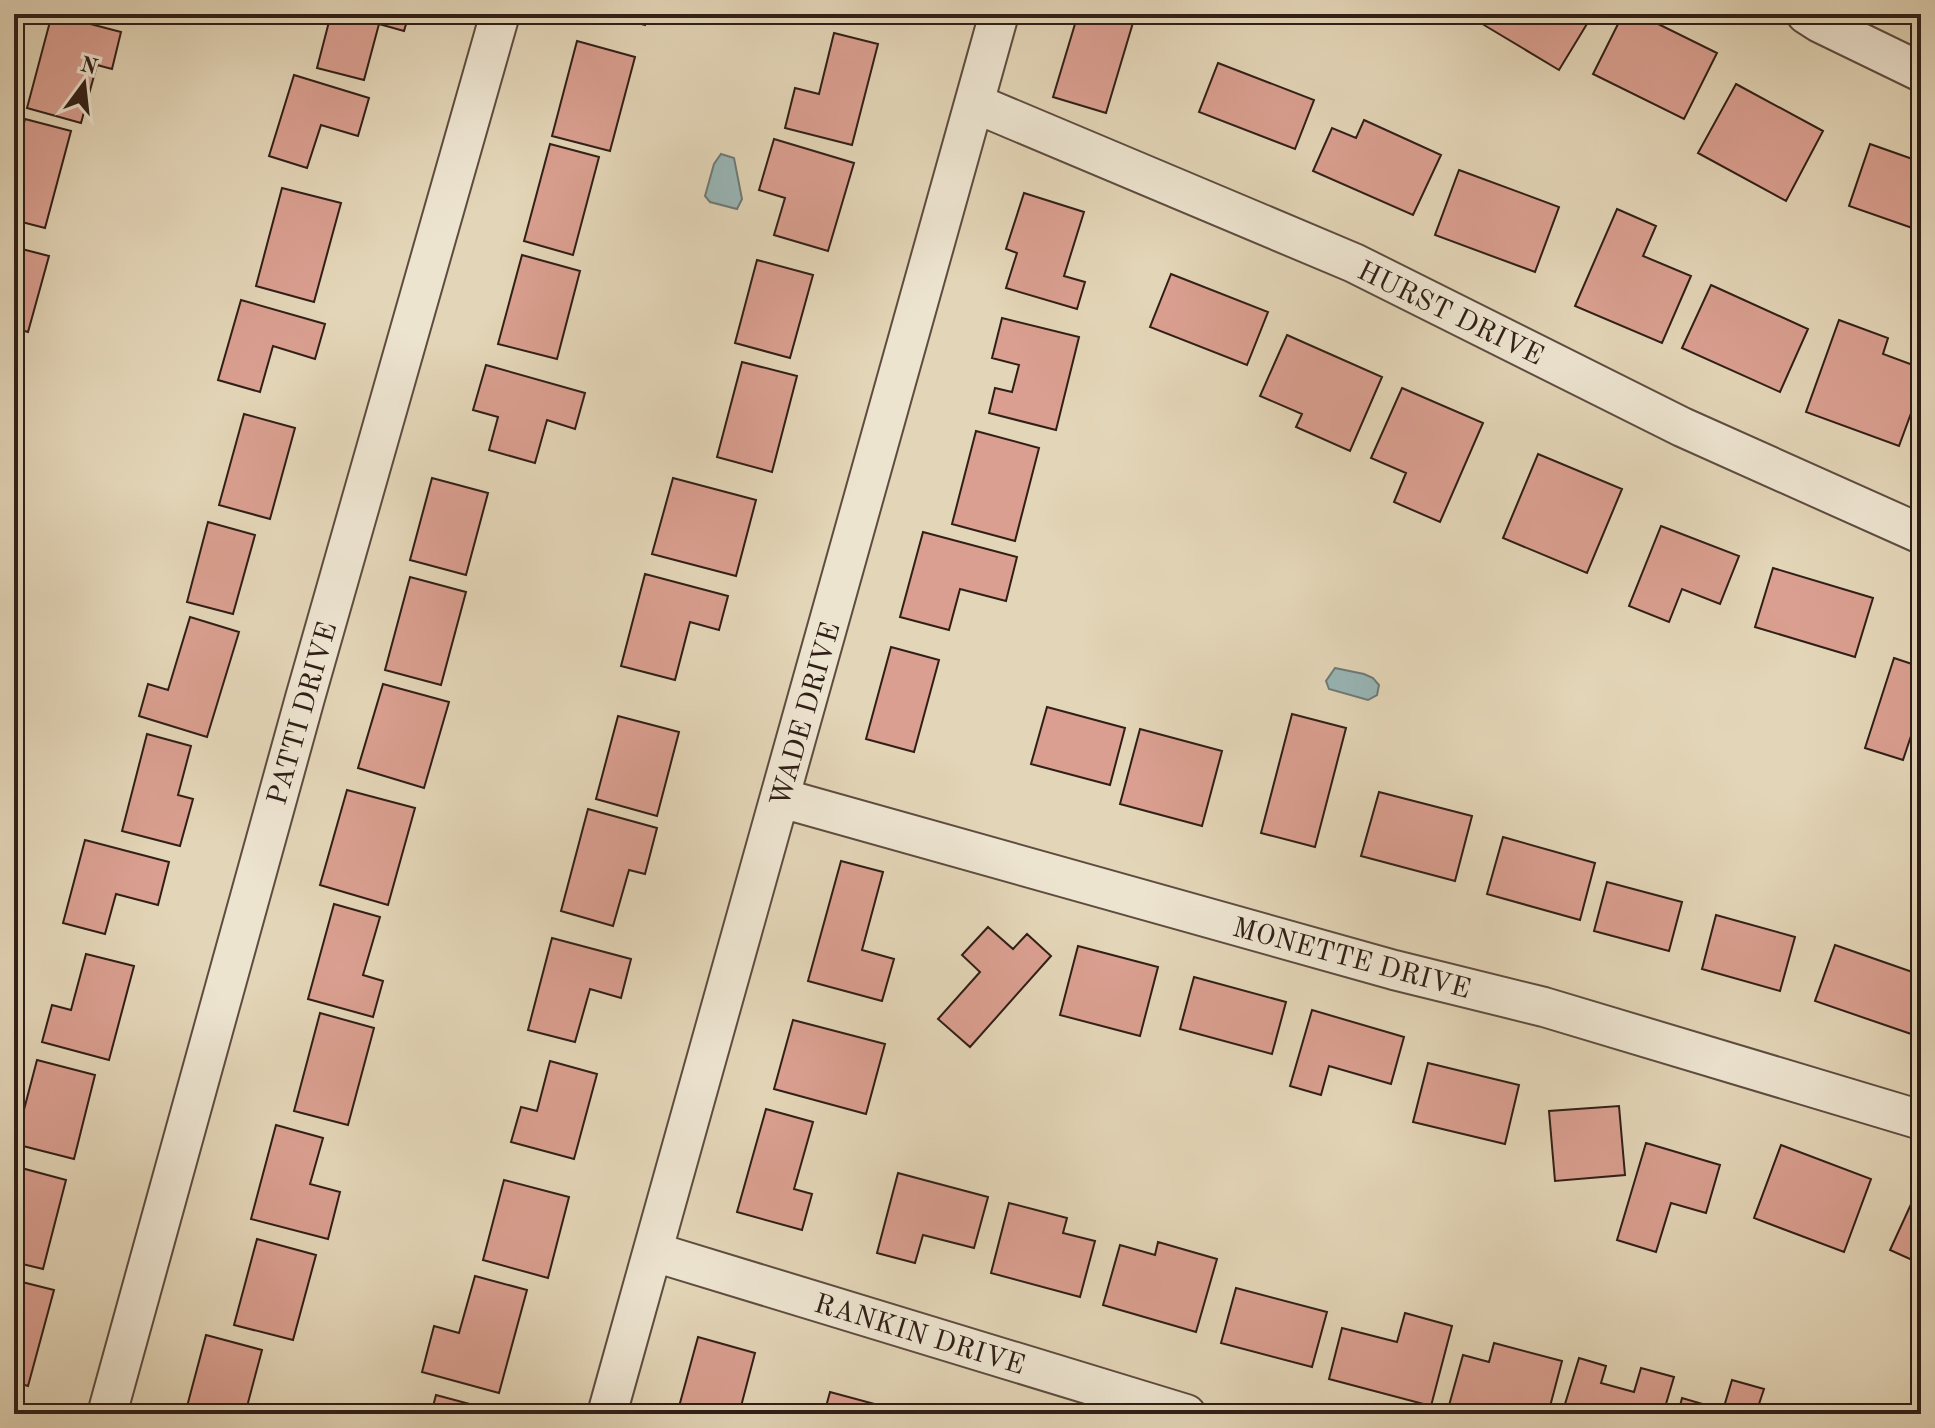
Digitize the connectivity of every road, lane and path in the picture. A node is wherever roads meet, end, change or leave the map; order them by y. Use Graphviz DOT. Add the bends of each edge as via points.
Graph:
graph roads {
  1 [pos="500,14"];
  2 [pos="999,14"];
  3 [pos="1806,14"];
  4 [pos="1921,72"];
  5 [pos="974,103"];
  6 [pos="1921,534"];
  7 [pos="781,798"];
  8 [pos="1921,1120"];
  9 [pos="654,1252"];
  10 [pos="107,1414"];
  11 [pos="607,1414"];
  12 [pos="1186,1414"];
  1 -- 10 [label="street, PATTI DRIVE"];
  2 -- 5 [label="street, WADE DRIVE"];
  3 -- 4 [label="street"];
  5 -- 6 [label="street, HURST DRIVE" via="1354,263 1682,427"];
  5 -- 7 [label="street, WADE DRIVE"];
  7 -- 8 [label="street, MONETTE DRIVE" via="1379,966 1544,1007"];
  7 -- 9 [label="street, WADE DRIVE"];
  9 -- 11 [label="street, WADE DRIVE"];
  9 -- 12 [label="street, RANKIN DRIVE"];
}
